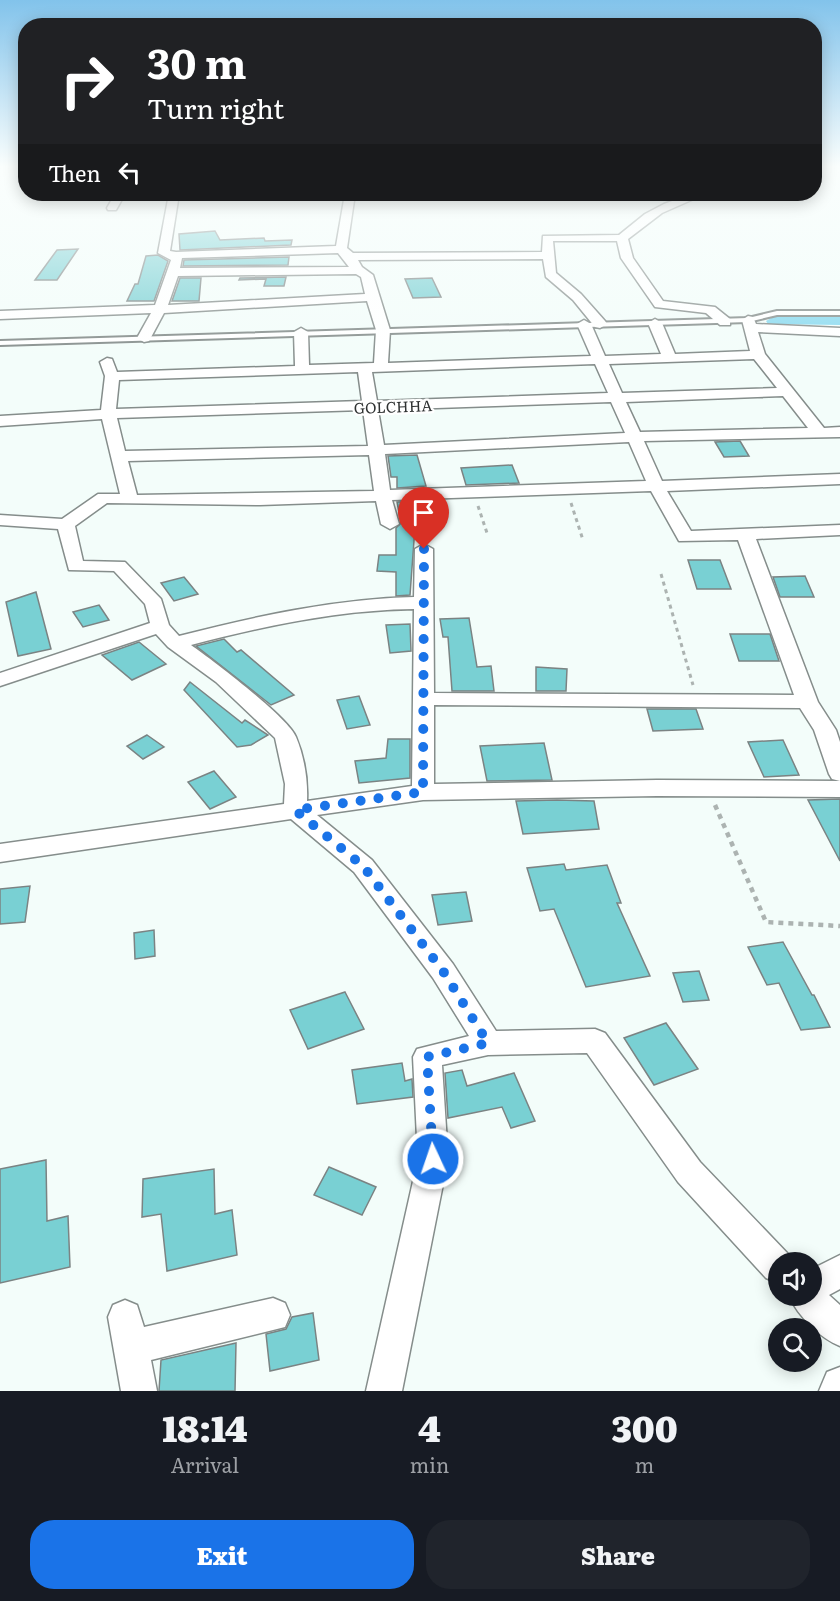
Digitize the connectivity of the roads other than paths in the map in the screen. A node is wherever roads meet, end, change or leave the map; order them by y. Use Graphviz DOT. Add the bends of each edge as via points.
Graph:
graph roads {
  1 [pos="167,232"];
  2 [pos="347,232"];
  3 [pos="629,232"];
  4 [pos="622,238"];
  5 [pos="345,253"];
  6 [pos="176,255"];
  7 [pos="548,255"];
  8 [pos="358,270"];
  9 [pos="172,272"];
  10 [pos="372,297"];
  11 [pos="160,309"];
  12 [pos="840,313"];
  13 [pos="0,315"];
  14 [pos="725,322"];
  15 [pos="655,323"];
  16 [pos="592,324"];
  17 [pos="749,324"];
  18 [pos="383,330"];
  19 [pos="301,332"];
  20 [pos="840,332"];
  21 [pos="144,338"];
  22 [pos="0,342"];
  23 [pos="758,356"];
  24 [pos="670,358"];
  25 [pos="600,360"];
  26 [pos="302,368"];
  27 [pos="373,369"];
  28 [pos="786,392"];
  29 [pos="615,397"];
  30 [pos="370,407"];
  31 [pos="108,414"];
  32 [pos="0,421"];
  33 [pos="819,432"];
  34 [pos="840,432"];
  35 [pos="636,437"];
  36 [pos="378,450"];
  37 [pos="121,456"];
  38 [pos="840,479"];
  39 [pos="656,486"];
  40 [pos="383,496"];
  41 [pos="130,500"];
  42 [pos="0,520"];
  43 [pos="66,524"];
  44 [pos="390,524"];
  45 [pos="840,530"];
  46 [pos="746,534"];
  47 [pos="424,549"];
  48 [pos="424,603"];
  49 [pos="168,634"];
  50 [pos="0,680"];
  51 [pos="423,699"];
  52 [pos="807,702"];
  53 [pos="840,774"];
  54 [pos="840,789"];
  55 [pos="423,792"];
  56 [pos="295,810"];
  57 [pos="0,853"];
  58 [pos="488,1043"];
  59 [pos="768,1256"];
  60 [pos="840,1271"];
  61 [pos="822,1281"];
  62 [pos="816,1306"];
  63 [pos="273,1315"];
  64 [pos="840,1329"];
  65 [pos="840,1385"];
  66 [pos="139,1391"];
  67 [pos="384,1391"];
  68 [pos="837,1391"];
  1 -- 6 [label="street" via="164,252"];
  2 -- 5 [label="street"];
  3 -- 4 [label="street"];
  4 -- 7 [label="street" via="547,238"];
  4 -- 14 [label="street" via="627,258 659,304 710,310"];
  5 -- 6 [label="street"];
  5 -- 7 [label="street"];
  5 -- 8 [label="street"];
  6 -- 9 [label="street"];
  7 -- 16 [label="street" via="550,274 577,297"];
  8 -- 9 [label="street"];
  8 -- 10 [label="street" via="367,275"];
  9 -- 11 [label="street"];
  10 -- 11 [label="street"];
  10 -- 18 [label="street"];
  11 -- 13 [label="street"];
  11 -- 21 [label="street"];
  12 -- 17 [label="lane" via="777,313"];
  14 -- 15 [label="lane"];
  14 -- 17 [label="lane"];
  15 -- 16 [label="lane"];
  15 -- 24 [label="street"];
  16 -- 18 [label="lane"];
  16 -- 25 [label="street"];
  17 -- 20 [label="street"];
  17 -- 23 [label="street"];
  18 -- 19 [label="lane"];
  18 -- 27 [label="street"];
  19 -- 21 [label="lane"];
  19 -- 26 [label="street"];
  21 -- 22 [label="lane"];
  23 -- 24 [label="street"];
  23 -- 28 [label="street"];
  24 -- 25 [label="street"];
  25 -- 27 [label="street" via="460,358"];
  25 -- 29 [label="street"];
  26 -- 27 [label="street"];
  26 -- 31 [label="street" via="109,369"];
  27 -- 30 [label="street"];
  28 -- 29 [label="street, GOLCHHA"];
  28 -- 33 [label="street"];
  29 -- 30 [label="street, GOLCHHA"];
  29 -- 35 [label="street"];
  30 -- 31 [label="street, GOLCHHA"];
  30 -- 36 [label="street"];
  31 -- 32 [label="street, GOLCHHA"];
  31 -- 37 [label="street"];
  33 -- 34 [label="street"];
  33 -- 35 [label="street"];
  35 -- 36 [label="street"];
  35 -- 39 [label="street"];
  36 -- 37 [label="street"];
  36 -- 40 [label="street"];
  37 -- 41 [label="street"];
  38 -- 39 [label="street"];
  39 -- 40 [label="street"];
  39 -- 46 [label="street" via="685,537"];
  40 -- 41 [label="street"];
  40 -- 44 [label="street"];
  41 -- 43 [label="street" via="104,498"];
  42 -- 43 [label="street"];
  43 -- 49 [label="street" via="75,566 119,566 154,603"];
  45 -- 46 [label="street"];
  46 -- 52 [label="street"];
  47 -- 48 [label="street"];
  48 -- 49 [label="street" via="364,604"];
  48 -- 51 [label="street"];
  49 -- 50 [label="street"];
  49 -- 56 [label="street" via="285,736 296,784"];
  51 -- 52 [label="street"];
  51 -- 55 [label="street"];
  52 -- 53 [label="street" via="825,730"];
  54 -- 55 [label="street"];
  55 -- 56 [label="street"];
  56 -- 57 [label="street"];
  56 -- 58 [label="street" via="363,866 443,971"];
  58 -- 59 [label="street" via="595,1041 689,1172"];
  58 -- 67 [label="street" via="427,1057 433,1159"];
  60 -- 61 [label="street"];
  62 -- 64 [label="street"];
  63 -- 66 [label="street" via="128,1332"];
  65 -- 68 [label="street"];
}
